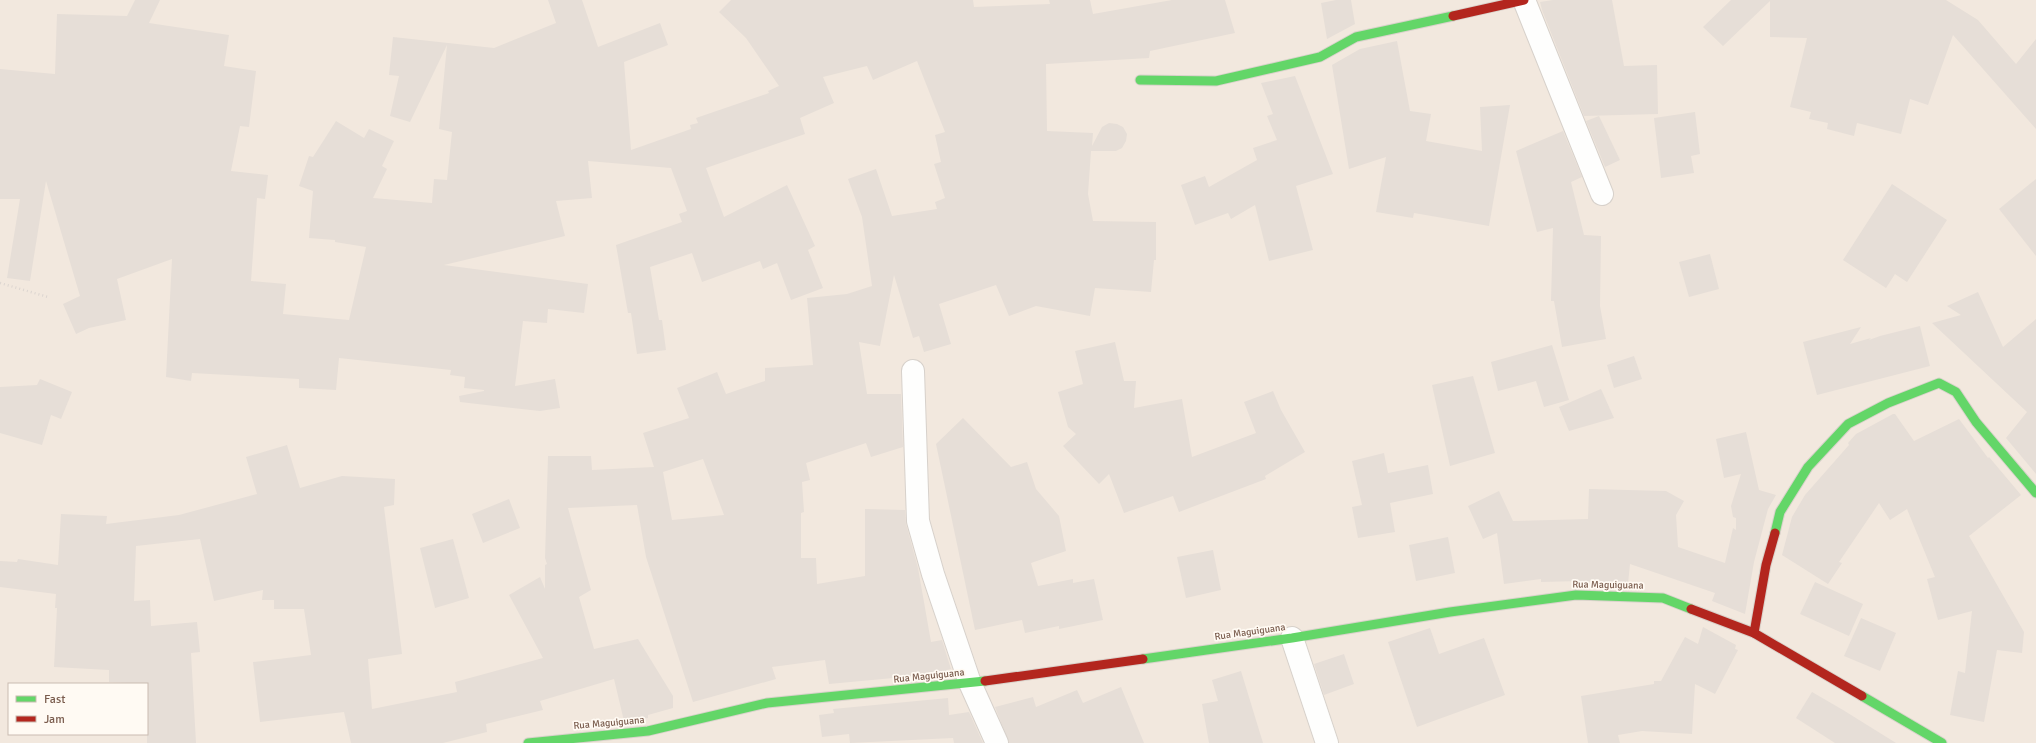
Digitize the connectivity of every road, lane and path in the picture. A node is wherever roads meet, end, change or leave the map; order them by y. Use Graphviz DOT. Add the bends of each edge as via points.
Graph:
graph roads {
  1 [pos="1524,0"];
  2 [pos="1140,80"];
  3 [pos="1602,194"];
  4 [pos="0,283"];
  5 [pos="48,297"];
  6 [pos="912,371"];
  7 [pos="2036,493"];
  8 [pos="1754,633"];
  9 [pos="1292,638"];
  10 [pos="970,683"];
  11 [pos="528,743"];
  12 [pos="997,743"];
  13 [pos="1327,743"];
  14 [pos="1942,743"];
  1 -- 2 [label="street" via="1356,37 1320,57 1216,81"];
  1 -- 3 [label="street"];
  4 -- 5 [label="path"];
  6 -- 10 [label="street" via="918,520 933,574"];
  7 -- 8 [label="street" via="1976,422 1956,392 1939,383 1888,403 1848,424 1808,467 1780,512 1766,565"];
  8 -- 9 [label="street, Rua Maguiguana" via="1663,598 1576,595 1450,612"];
  8 -- 14 [label="street, Rua Maguiguana"];
  9 -- 10 [label="street, Rua Maguiguana"];
  9 -- 13 [label="street"];
  10 -- 11 [label="street, Rua Maguiguana" via="767,703 648,731"];
  10 -- 12 [label="street"];
}
